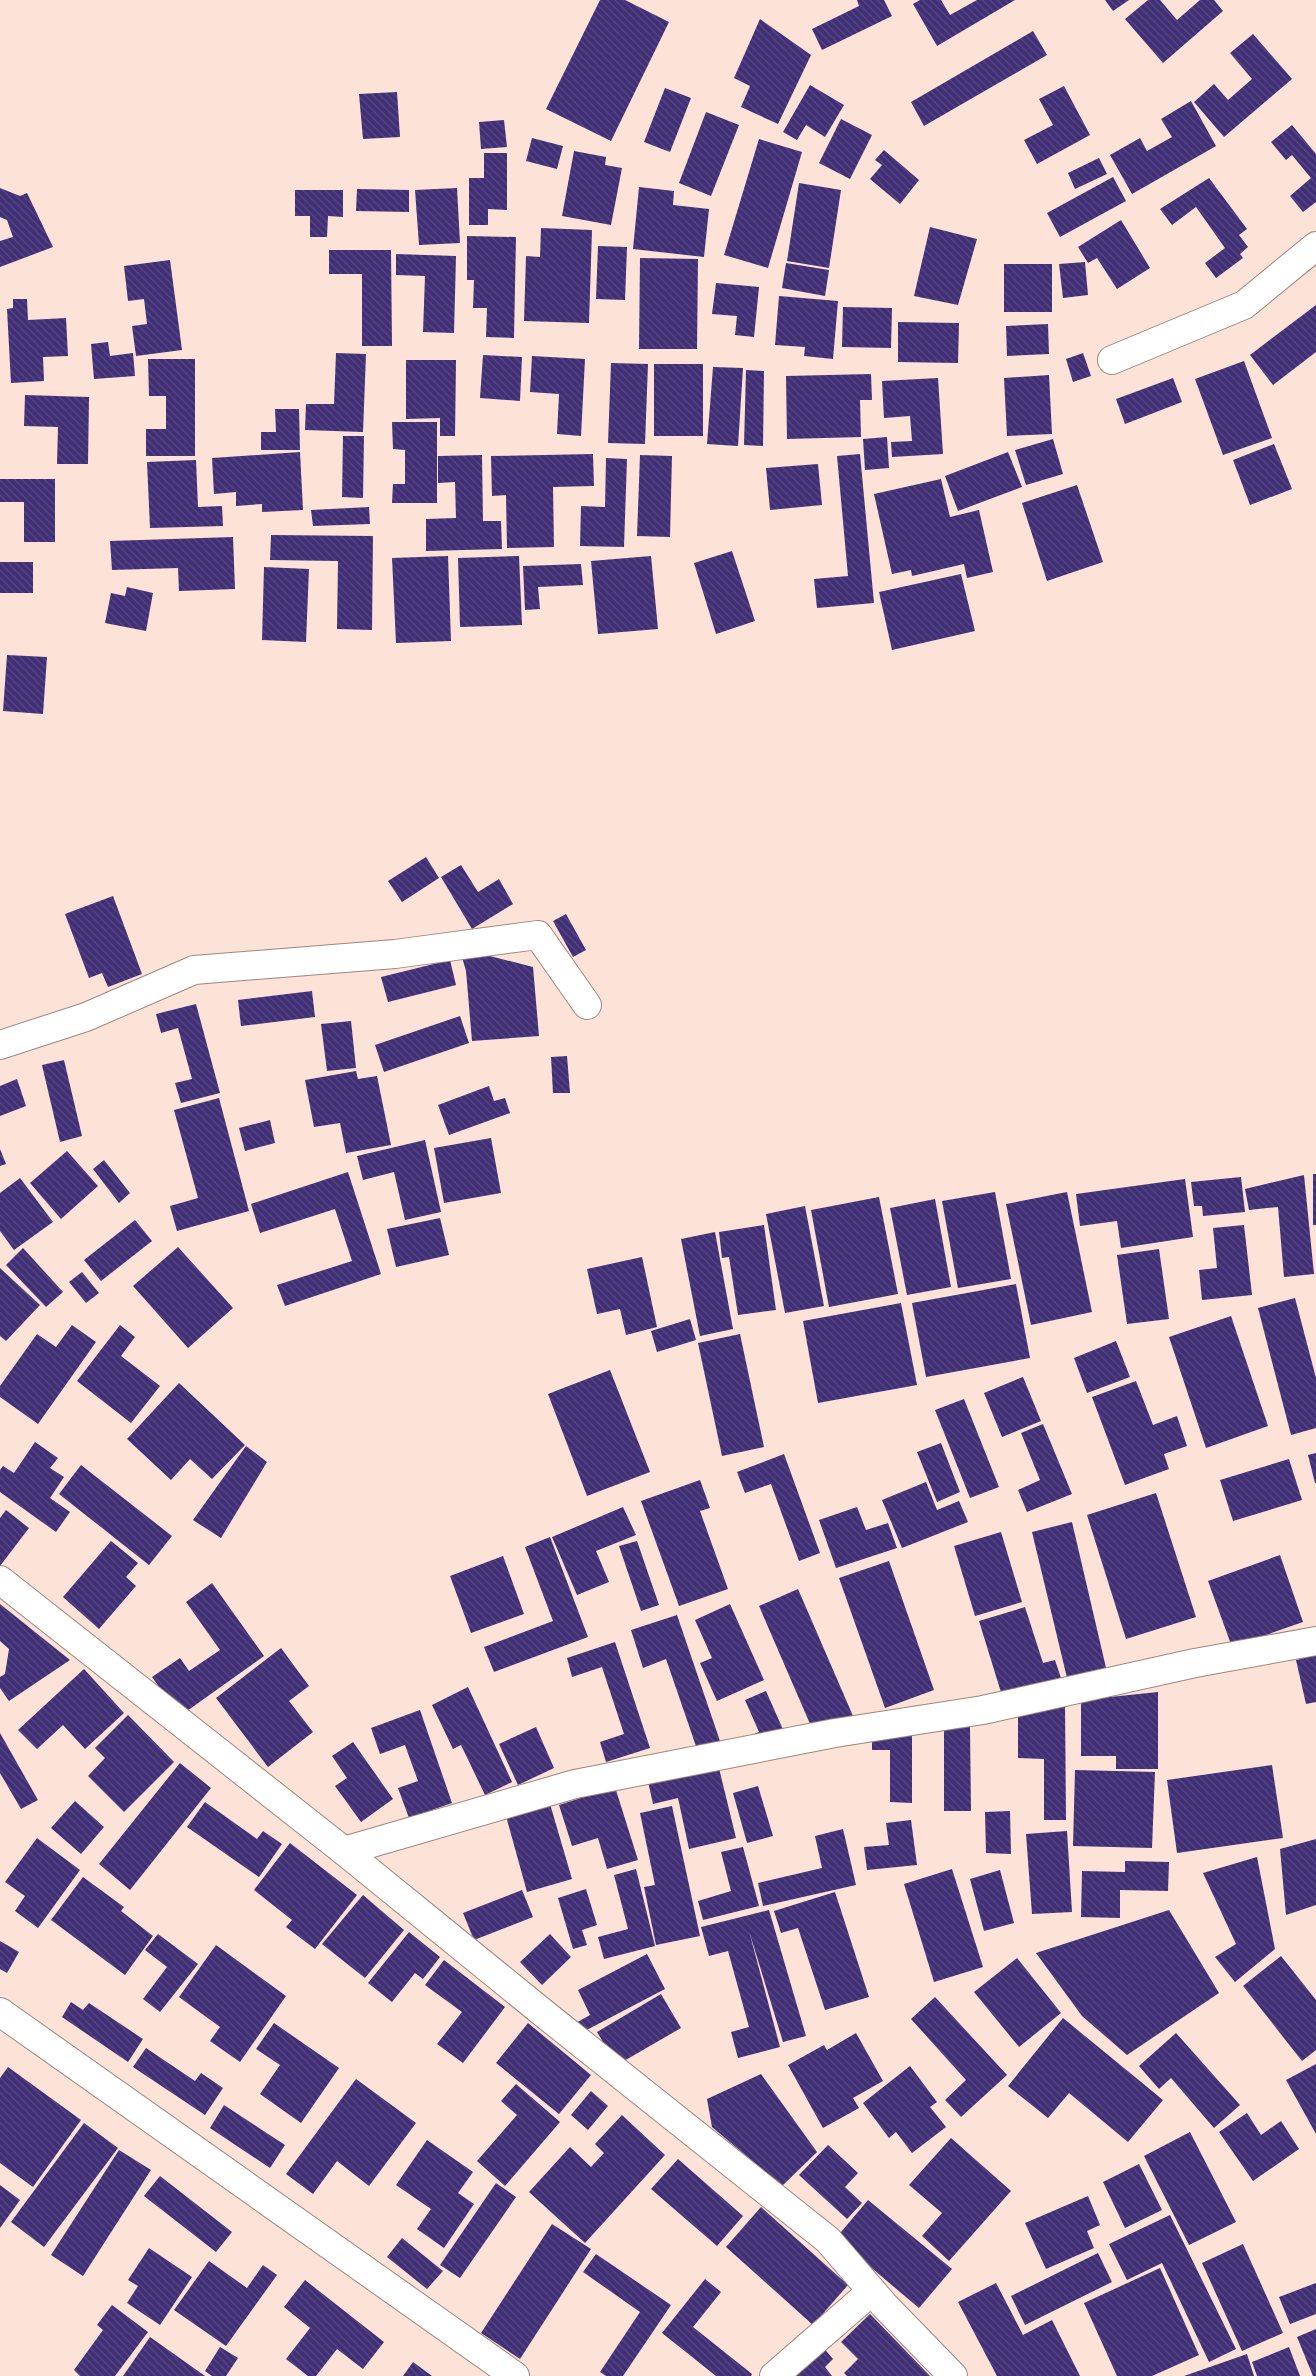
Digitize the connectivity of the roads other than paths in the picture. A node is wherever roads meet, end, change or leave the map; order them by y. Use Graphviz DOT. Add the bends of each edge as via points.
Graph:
graph roads {
  1 [pos="1316,246"];
  2 [pos="1112,360"];
  3 [pos="587,1005"];
  4 [pos="0,1045"];
  5 [pos="0,1580"];
  6 [pos="1316,1641"];
  7 [pos="344,1851"];
  8 [pos="0,2012"];
  9 [pos="872,2291"];
  10 [pos="515,2376"];
  11 [pos="774,2376"];
  12 [pos="954,2376"];
  1 -- 2 [label="street" via="1244,304"];
  3 -- 4 [label="street" via="538,935 395,954 194,970 86,1017"];
  5 -- 7 [label="street"];
  6 -- 7 [label="street" via="1195,1663 983,1710 835,1733 575,1784"];
  7 -- 9 [label="street" via="828,2240"];
  8 -- 10 [label="street"];
  9 -- 11 [label="street"];
  9 -- 12 [label="street"];
}
